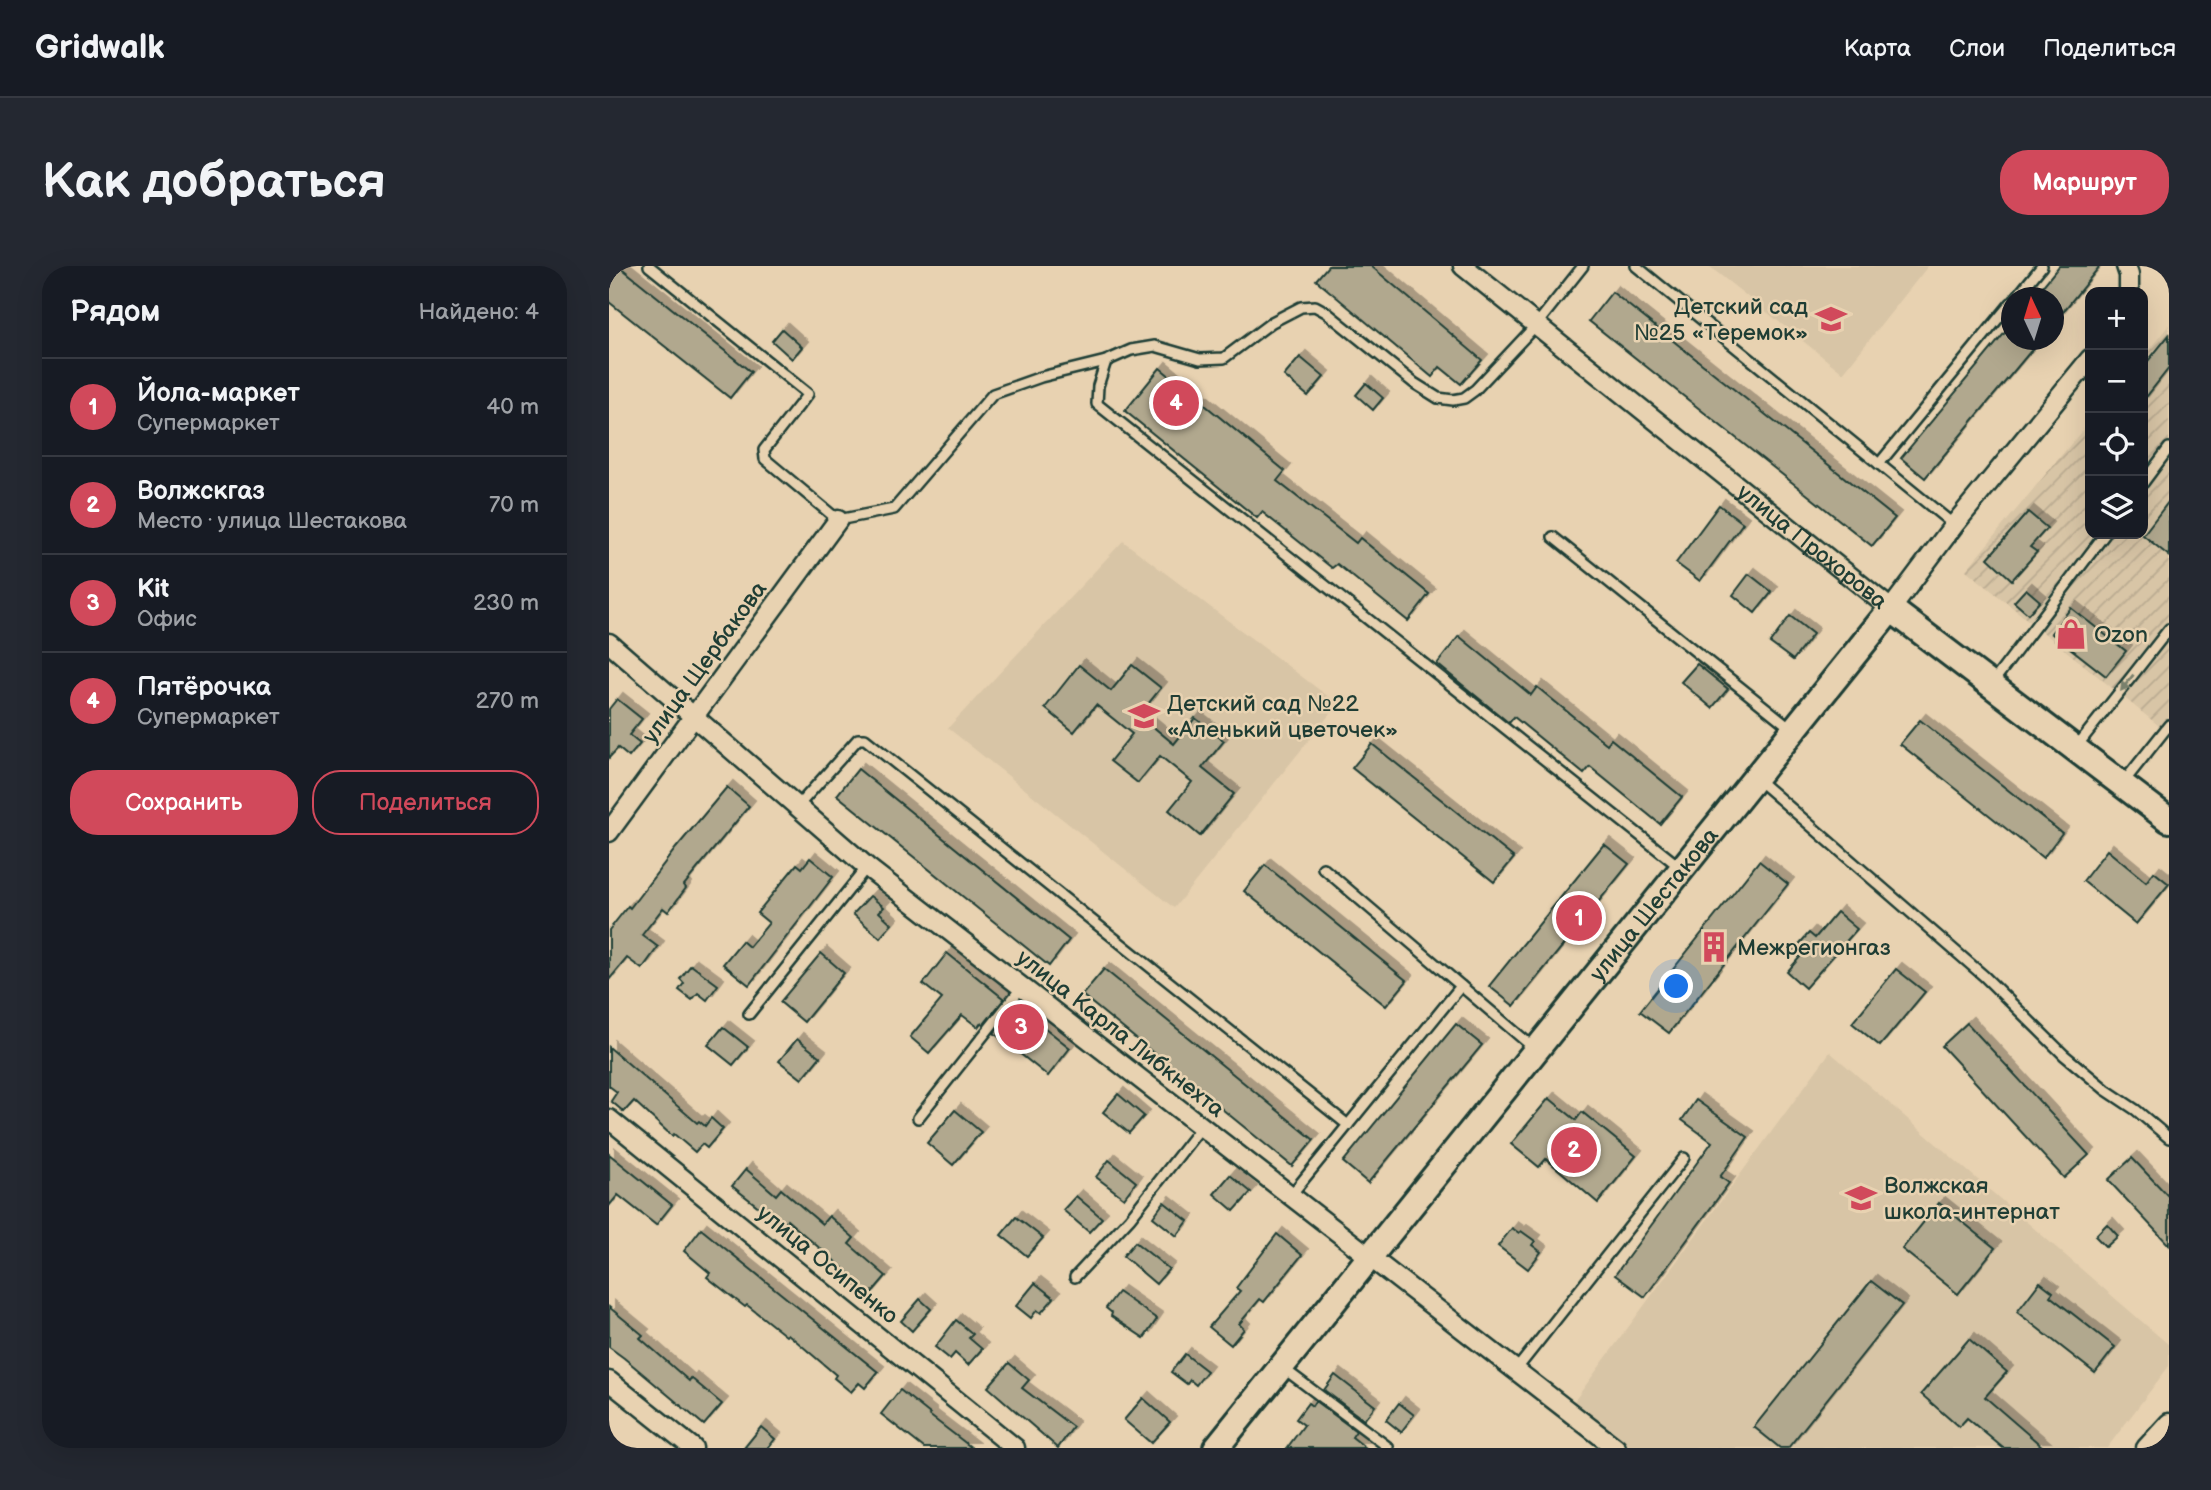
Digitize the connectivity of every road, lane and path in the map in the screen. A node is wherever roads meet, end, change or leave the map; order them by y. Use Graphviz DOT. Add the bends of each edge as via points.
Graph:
graph roads {
  1 [pos="649,266"];
  2 [pos="1463,266"];
  3 [pos="1583,266"];
  4 [pos="1636,266"];
  5 [pos="2042,266"];
  6 [pos="2126,266"];
  7 [pos="2025,287"];
  8 [pos="2129,287"];
  9 [pos="2001,315"];
  10 [pos="1537,324"];
  11 [pos="1106,361"];
  12 [pos="2085,365"];
  13 [pos="2169,448"];
  14 [pos="1879,464"];
  15 [pos="2148,476"];
  16 [pos="838,520"];
  17 [pos="1954,525"];
  18 [pos="1553,537"];
  19 [pos="2101,539"];
  20 [pos="1891,609"];
  21 [pos="2169,629"];
  22 [pos="609,643"];
  23 [pos="1992,684"];
  24 [pos="694,718"];
  25 [pos="2169,725"];
  26 [pos="1793,731"];
  27 [pos="2075,748"];
  28 [pos="1756,778"];
  29 [pos="2122,785"];
  30 [pos="797,807"];
  31 [pos="2169,820"];
  32 [pos="609,832"];
  33 [pos="867,867"];
  34 [pos="1323,869"];
  35 [pos="1682,869"];
  36 [pos="1461,986"];
  37 [pos="1022,987"];
  38 [pos="748,1014"];
  39 [pos="1536,1050"];
  40 [pos="918,1118"];
  41 [pos="609,1119"];
  42 [pos="1348,1125"];
  43 [pos="1202,1126"];
  44 [pos="2169,1138"];
  45 [pos="1684,1158"];
  46 [pos="1291,1195"];
  47 [pos="1370,1256"];
  48 [pos="1075,1278"];
  49 [pos="1281,1367"];
  50 [pos="1516,1370"];
  51 [pos="609,1381"];
  52 [pos="2169,1423"];
  53 [pos="1388,1447"];
  54 [pos="693,1448"];
  55 [pos="1016,1448"];
  56 [pos="1216,1448"];
  57 [pos="1616,1448"];
  58 [pos="2146,1448"];
  1 -- 16 [label="lane" via="808,394 764,450 765,458"];
  2 -- 10 [label="street, улица Прохорова"];
  3 -- 10 [label="lane"];
  4 -- 14 [label="lane"];
  5 -- 7 [label="lane"];
  6 -- 8 [label="street"];
  9 -- 14 [label="lane"];
  10 -- 11 [label="lane" via="1475,390 1453,400 1438,398 1414,383 1315,306 1301,307 1272,322 1224,358 1201,359 1155,346"];
  10 -- 20 [label="street, улица Прохорова"];
  11 -- 16 [label="lane" via="993,394 894,509"];
  11 -- 35 [label="lane" via="1097,404"];
  12 -- 17 [label="street, улица Шестакова"];
  13 -- 15 [label="lane"];
  14 -- 17 [label="lane"];
  16 -- 24 [label="street, улица Щербакова"];
  17 -- 20 [label="street, улица Шестакова"];
  18 -- 26 [label="lane"];
  19 -- 23 [label="lane"];
  20 -- 23 [label="main road, улица Прохорова"];
  20 -- 26 [label="main road, улица Шестакова"];
  21 -- 27 [label="lane, one-way"];
  22 -- 24 [label="street, улица Карла Либкнехта"];
  23 -- 27 [label="main road, улица Прохорова"];
  24 -- 30 [label="street, улица Карла Либкнехта"];
  24 -- 32 [label="street, улица Щербакова"];
  25 -- 29 [label="lane"];
  26 -- 28 [label="main road, улица Шестакова"];
  27 -- 29 [label="main road, улица Прохорова"];
  28 -- 35 [label="main road, улица Шестакова"];
  28 -- 44 [label="lane" via="1984,976 2064,1055"];
  29 -- 31 [label="main road, улица Прохорова"];
  30 -- 33 [label="street, улица Карла Либкнехта"];
  30 -- 42 [label="lane" via="858,739 865,739"];
  33 -- 37 [label="street, улица Карла Либкнехта"];
  33 -- 38 [label="lane"];
  34 -- 36 [label="lane"];
  35 -- 39 [label="main road, улица Шестакова"];
  36 -- 39 [label="lane"];
  36 -- 42 [label="lane"];
  37 -- 40 [label="lane"];
  37 -- 43 [label="street, улица Карла Либкнехта"];
  39 -- 47 [label="main road, улица Шестакова"];
  41 -- 55 [label="street, улица Осипенко"];
  42 -- 46 [label="lane"];
  43 -- 46 [label="street, улица Карла Либкнехта"];
  43 -- 48 [label="lane" via="1130,1218"];
  45 -- 50 [label="lane"];
  46 -- 47 [label="street, улица Карла Либкнехта"];
  47 -- 49 [label="main road, улица Шестакова"];
  47 -- 50 [label="street, улица Карла Либкнехта"];
  49 -- 53 [label="lane"];
  49 -- 56 [label="main road, улица Шестакова"];
  50 -- 57 [label="street, улица Карла Либкнехта"];
  51 -- 54 [label="street"];
  52 -- 58 [label="street"];
}
